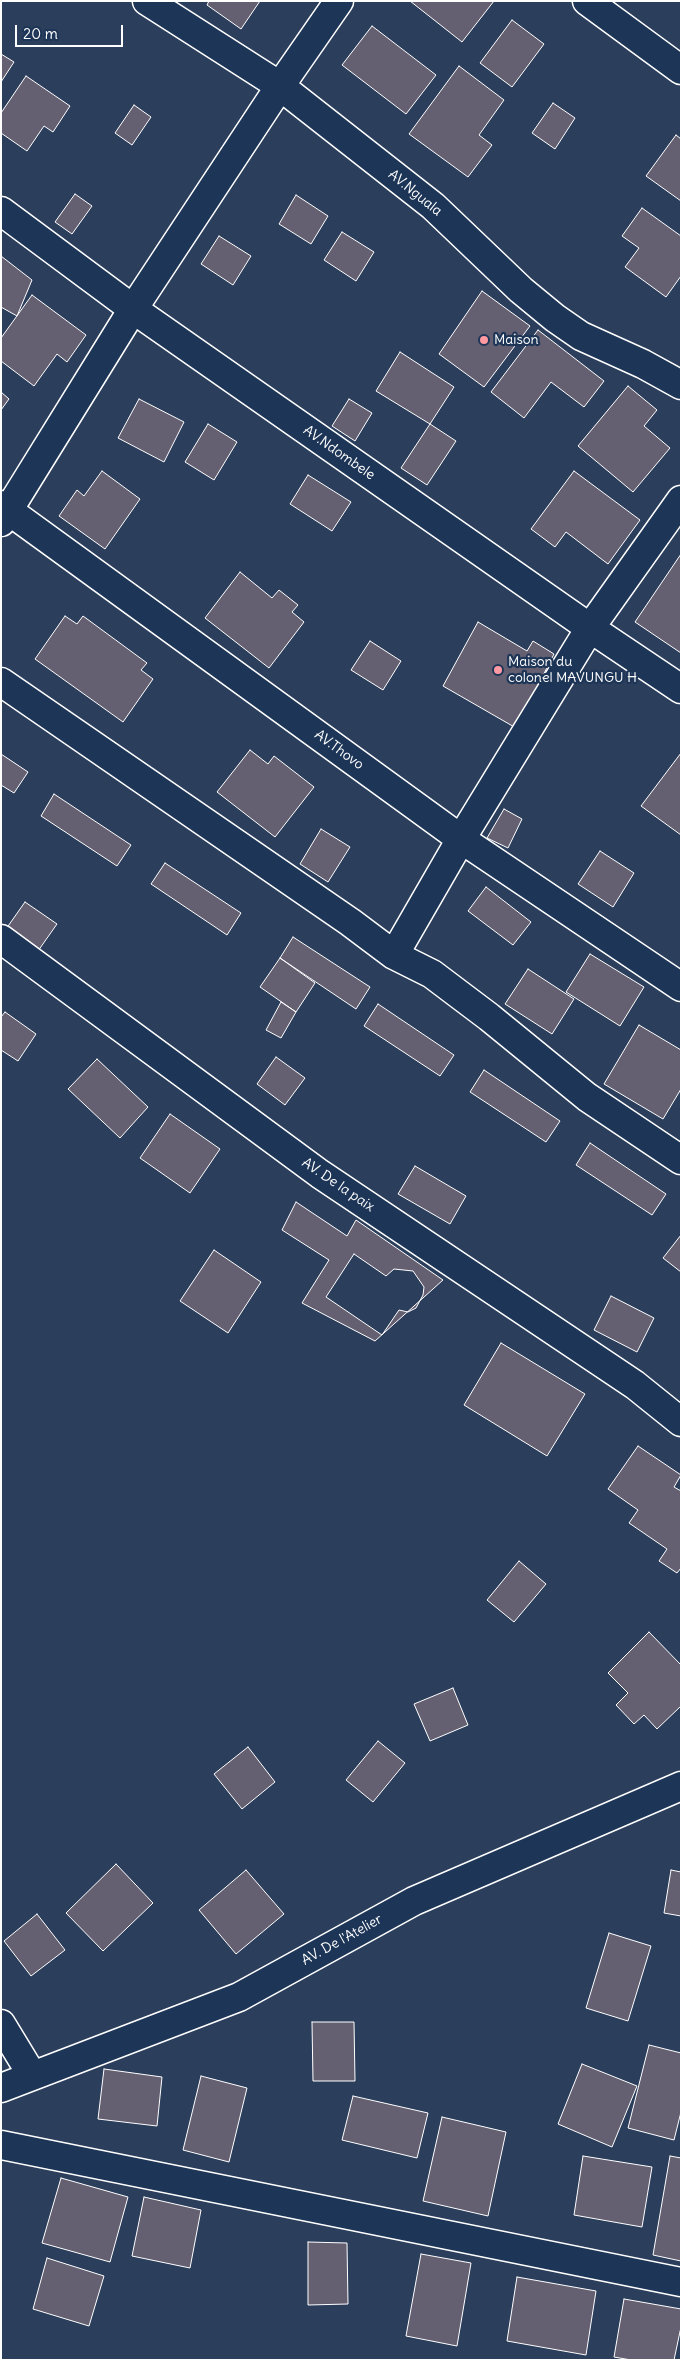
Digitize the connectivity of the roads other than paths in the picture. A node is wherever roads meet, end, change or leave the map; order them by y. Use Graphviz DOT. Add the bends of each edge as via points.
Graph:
graph roads {
  1 [pos="147,1"];
  2 [pos="339,1"];
  3 [pos="587,1"];
  4 [pos="681,70"];
  5 [pos="280,86"];
  6 [pos="1,211"];
  7 [pos="133,309"];
  8 [pos="681,385"];
  9 [pos="681,500"];
  10 [pos="4,513"];
  11 [pos="590,628"];
  12 [pos="1,682"];
  13 [pos="681,689"];
  14 [pos="461,839"];
  15 [pos="1,939"];
  16 [pos="394,955"];
  17 [pos="681,987"];
  18 [pos="681,1160"];
  19 [pos="681,1422"];
  20 [pos="681,1786"];
  21 [pos="1,2024"];
  22 [pos="32,2076"];
  23 [pos="1,2088"];
  24 [pos="1,2146"];
  25 [pos="681,2282"];
  1 -- 5 [label="street, AV.Nguala"];
  2 -- 5 [label="street"];
  3 -- 4 [label="street"];
  5 -- 7 [label="street"];
  5 -- 8 [label="street, AV.Nguala" via="433,206 555,318 581,336"];
  6 -- 7 [label="street, AV.Ndombele"];
  7 -- 10 [label="street"];
  7 -- 11 [label="street, AV.Ndombele"];
  9 -- 11 [label="street"];
  10 -- 14 [label="street, AV.Thovo"];
  11 -- 13 [label="street, AV.Ndombele"];
  11 -- 14 [label="street"];
  12 -- 16 [label="street"];
  14 -- 16 [label="street"];
  14 -- 17 [label="street, AV.Thovo"];
  15 -- 19 [label="street, AV. De la paix" via="320,1174 635,1385"];
  16 -- 18 [label="street" via="432,974 587,1097"];
  20 -- 22 [label="street, AV. De l'Atelier" via="414,1901 239,1997"];
  21 -- 22 [label="street"];
  22 -- 23 [label="street, AV. De l'Atelier"];
  24 -- 25 [label="street"];
}
